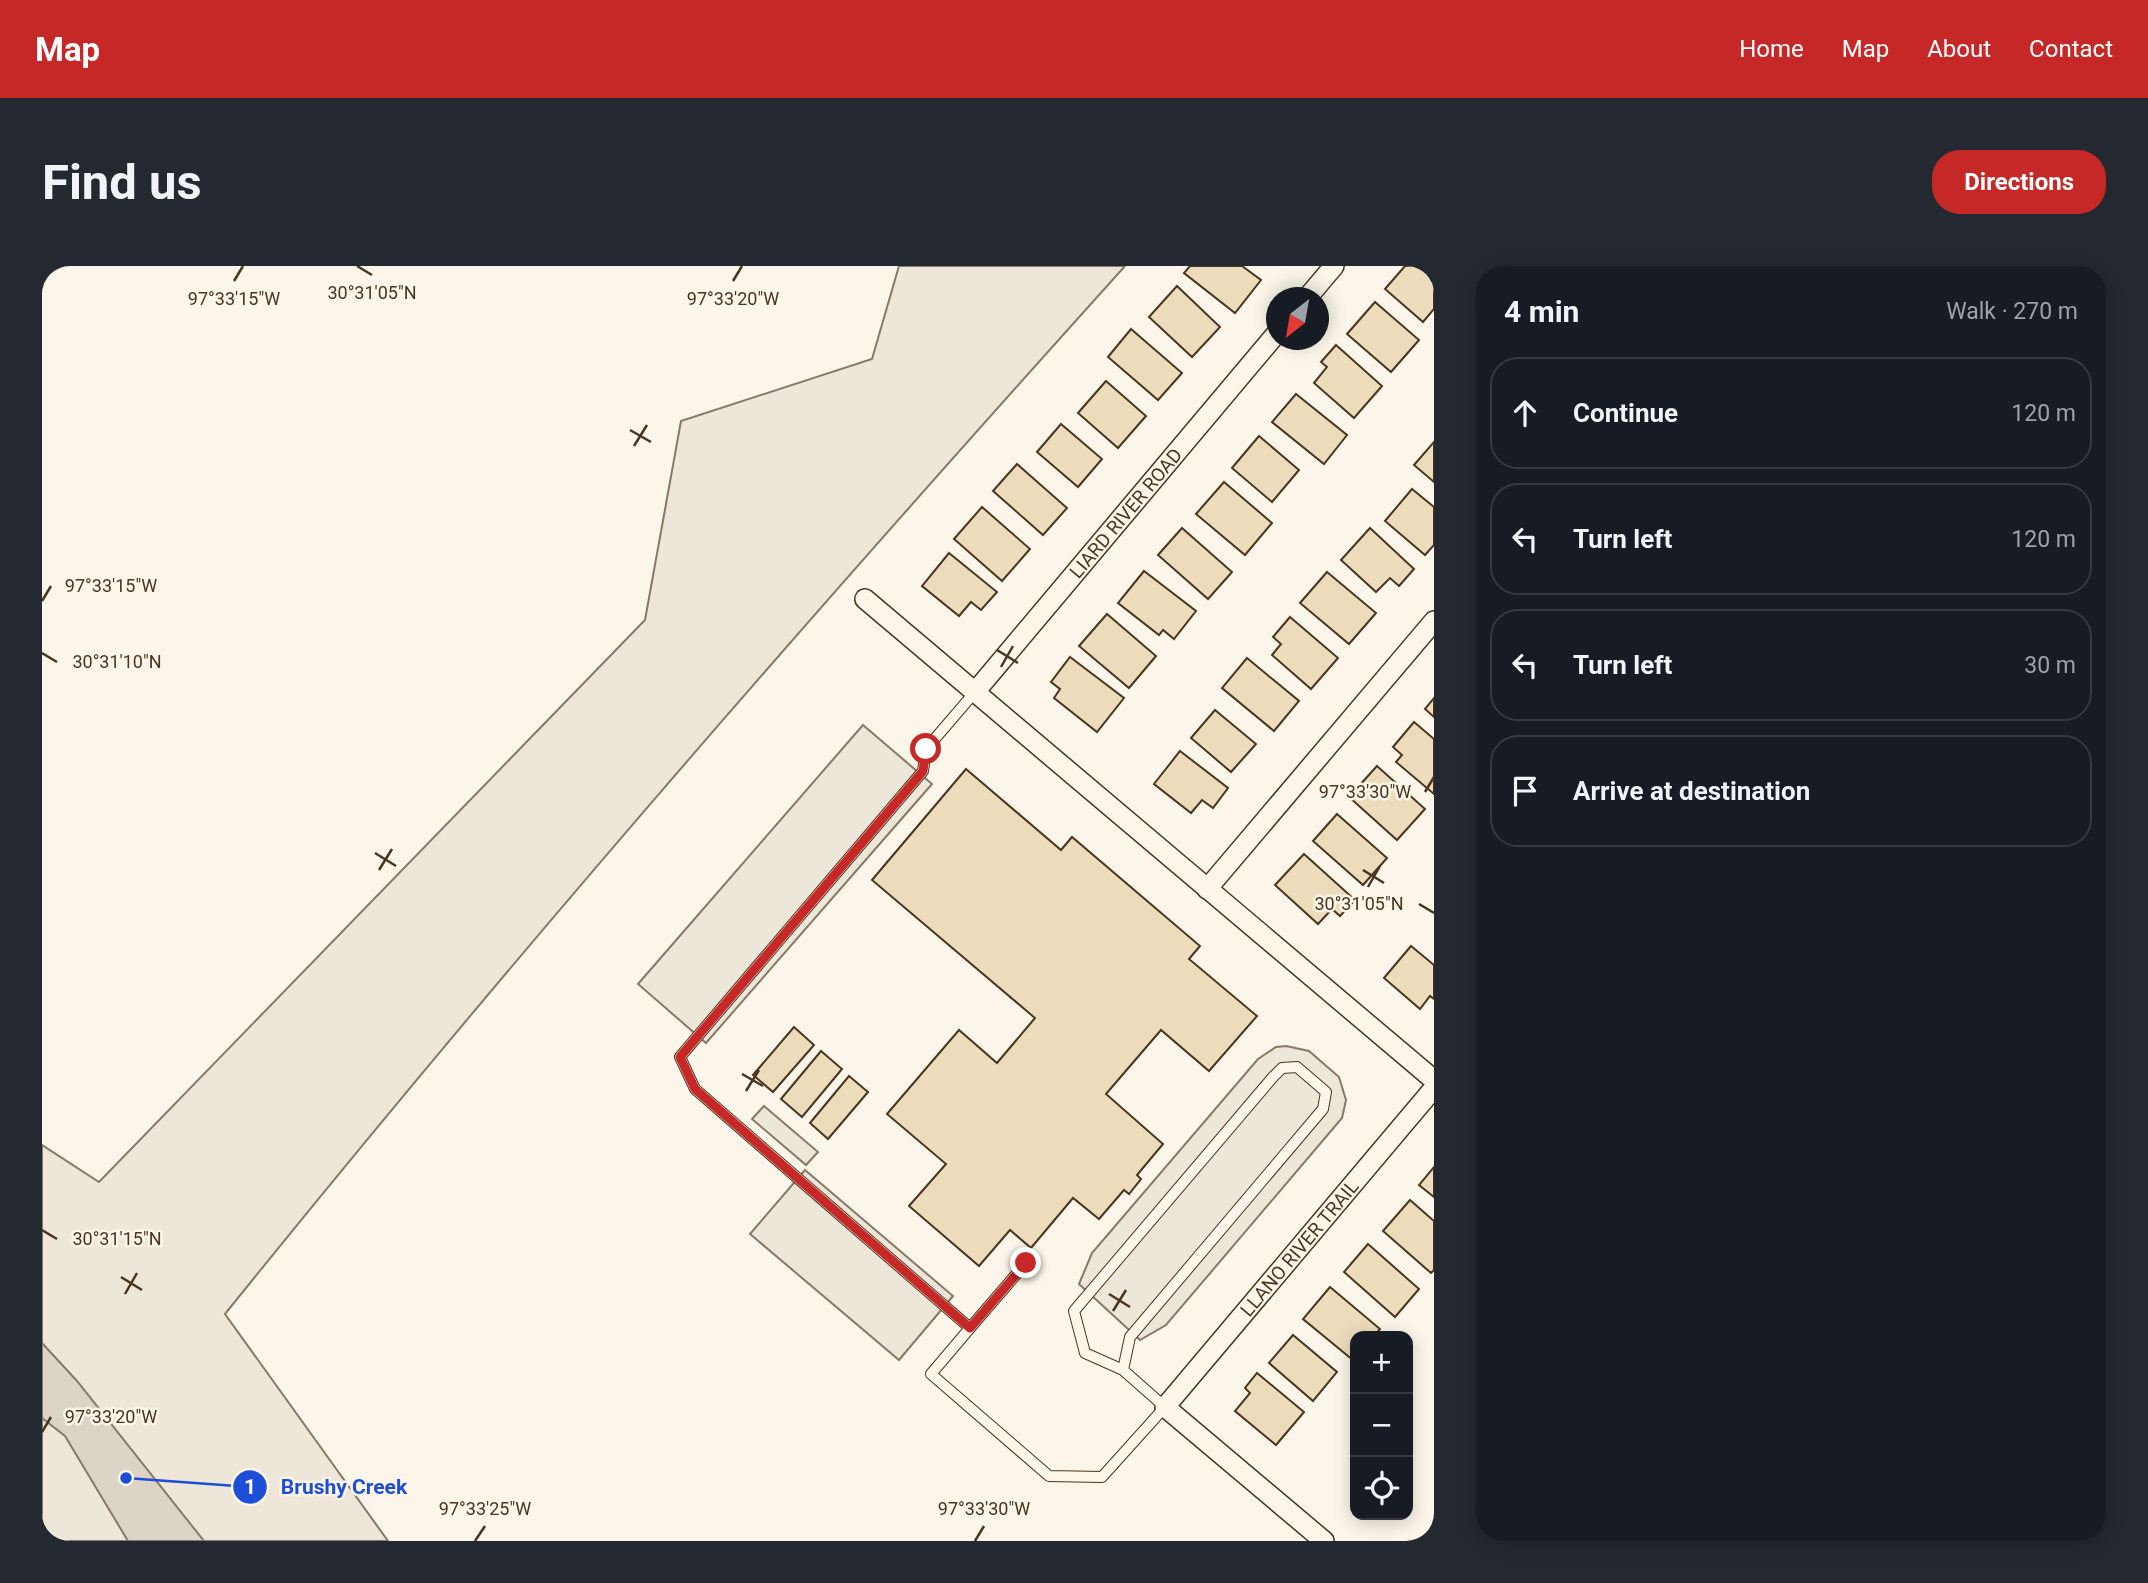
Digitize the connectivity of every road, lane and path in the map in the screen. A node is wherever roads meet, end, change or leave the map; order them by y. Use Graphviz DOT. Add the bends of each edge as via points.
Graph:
graph roads {
  1 [pos="1334,266"];
  2 [pos="1316,287"];
  3 [pos="1266,346"];
  4 [pos="865,599"];
  5 [pos="1434,621"];
  6 [pos="975,692"];
  7 [pos="1207,889"];
  8 [pos="1434,1080"];
  9 [pos="1434,1088"];
  10 [pos="1026,1263"];
  11 [pos="970,1328"];
  12 [pos="1123,1370"];
  13 [pos="1165,1407"];
  14 [pos="1324,1541"];
  1 -- 2 [label="street"];
  3 -- 6 [label="street, LIARD RIVER ROAD"];
  4 -- 6 [label="street"];
  5 -- 7 [label="street"];
  6 -- 7 [label="street"];
  6 -- 11 [label="lane" via="926,749 923,771 680,1057 695,1089"];
  7 -- 8 [label="street"];
  9 -- 13 [label="street, LLANO RIVER TRAIL"];
  10 -- 11 [label="lane"];
  11 -- 13 [label="lane" via="931,1374 1049,1476 1102,1477"];
  12 -- 12 [label="lane" via="1130,1337 1323,1109 1326,1092 1297,1067 1282,1068 1273,1077 1073,1311 1085,1353"];
  12 -- 13 [label="lane"];
  13 -- 14 [label="street"];
}
